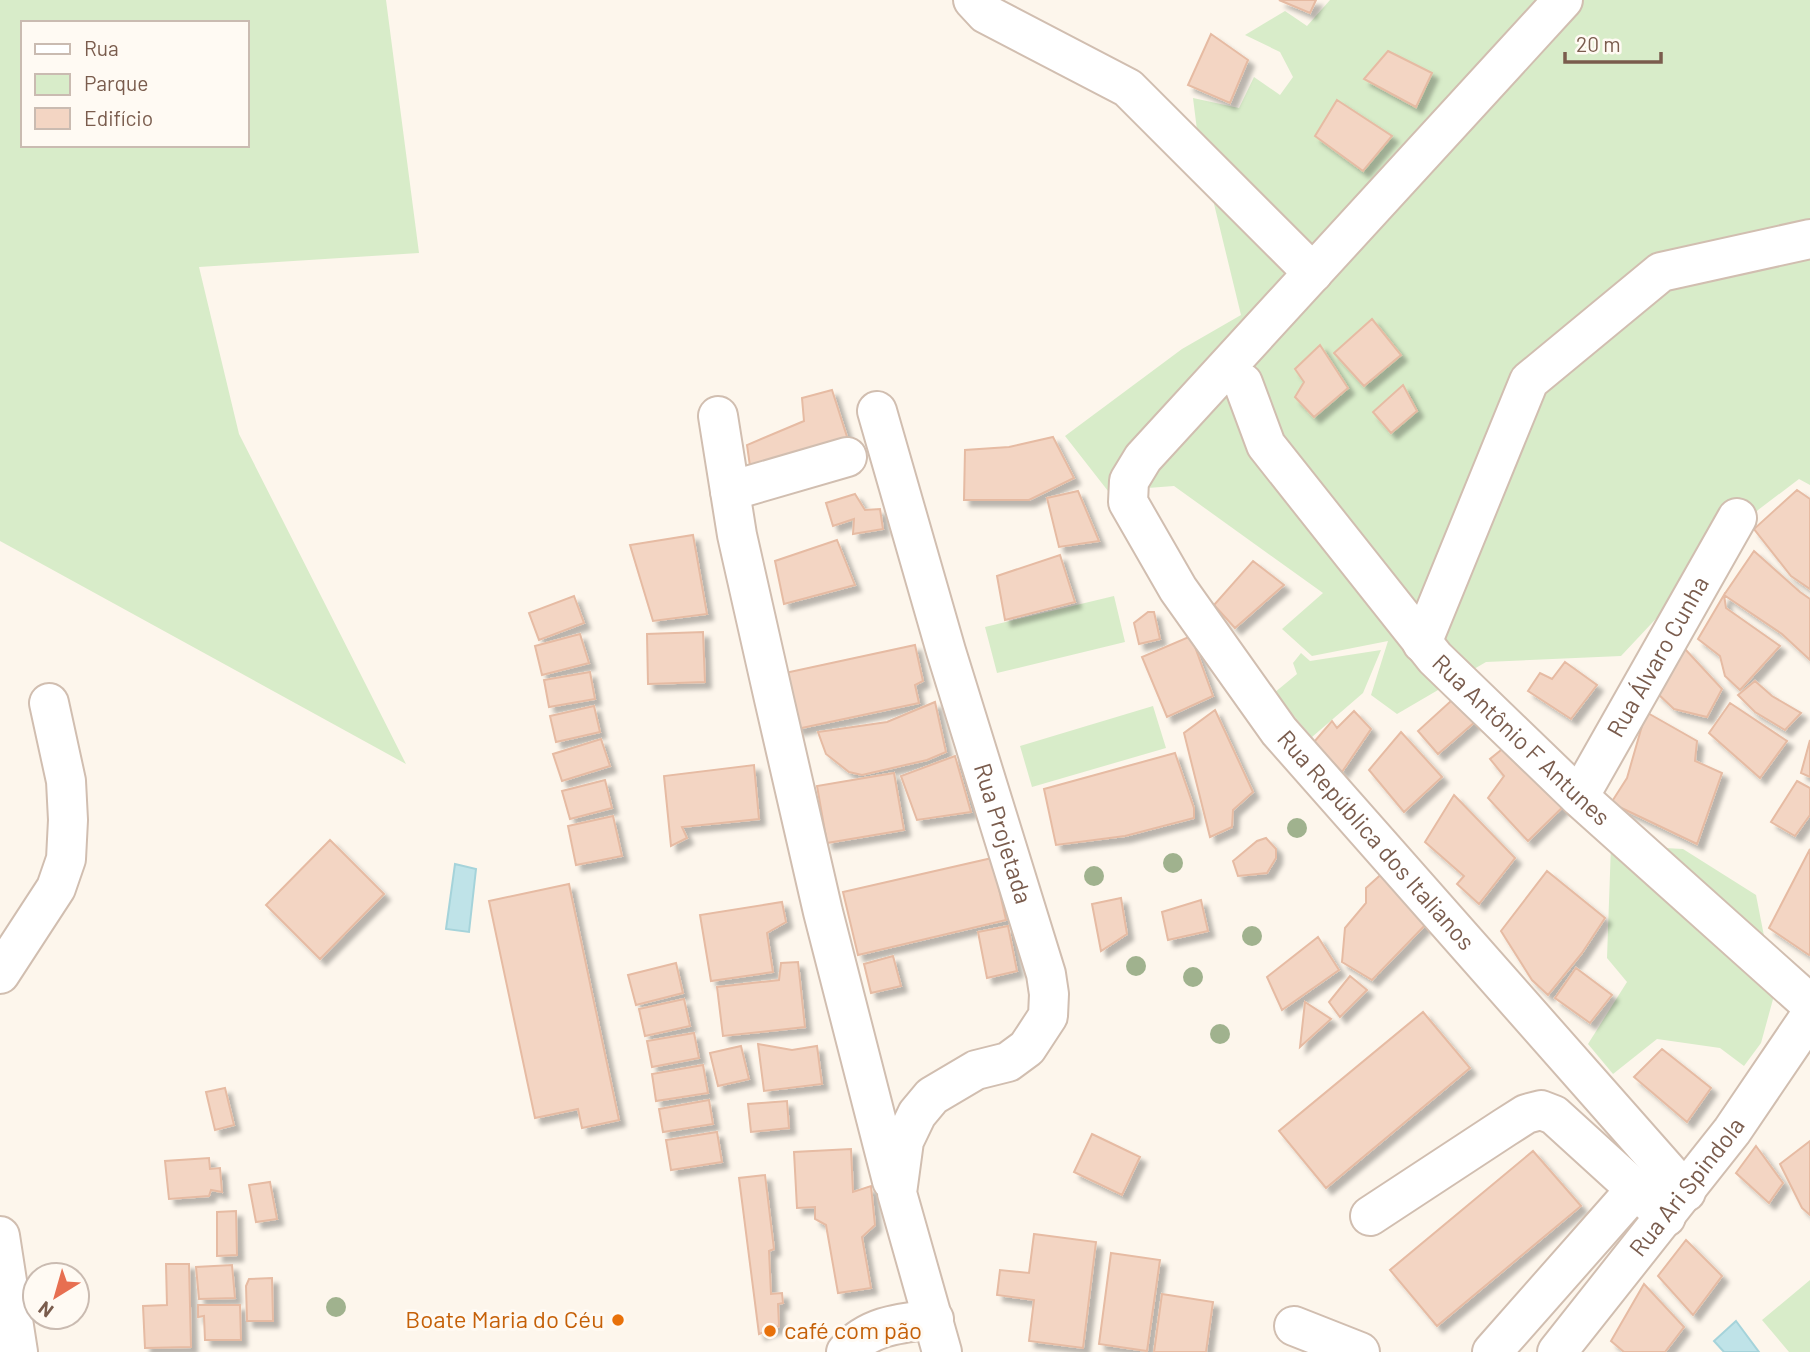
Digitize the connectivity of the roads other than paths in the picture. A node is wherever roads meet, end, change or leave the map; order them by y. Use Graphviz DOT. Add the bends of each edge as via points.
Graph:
graph roads {
  1 [pos="973,0"];
  2 [pos="1563,0"];
  3 [pos="1810,239"];
  4 [pos="1313,273"];
  5 [pos="1243,383"];
  6 [pos="877,411"];
  7 [pos="718,416"];
  8 [pos="846,457"];
  9 [pos="730,491"];
  10 [pos="1737,517"];
  11 [pos="1422,643"];
  12 [pos="49,703"];
  13 [pos="1579,797"];
  14 [pos="0,974"];
  15 [pos="1810,1004"];
  16 [pos="1810,1016"];
  17 [pos="1635,1190"];
  18 [pos="897,1193"];
  19 [pos="1676,1204"];
  20 [pos="1370,1216"];
  21 [pos="0,1236"];
  22 [pos="1294,1326"];
  23 [pos="938,1335"];
  24 [pos="17,1351"];
  25 [pos="846,1352"];
  26 [pos="1360,1352"];
  27 [pos="1492,1352"];
  28 [pos="1557,1352"];
  1 -- 4 [label="street" via="986,14 1128,88"];
  2 -- 4 [label="street, Rua República dos Italianos"];
  3 -- 11 [label="street" via="1661,272 1529,381"];
  4 -- 19 [label="street, Rua República dos Italianos" via="1143,458 1129,481 1128,502 1178,589 1279,730"];
  5 -- 11 [label="street, Rua Antônio F Antunes" via="1266,445"];
  6 -- 18 [label="street, Rua Projetada" via="1049,994 1048,1016 1027,1048 1008,1062 976,1070 932,1096 917,1114 904,1141"];
  7 -- 9 [label="street, Rua Projetada"];
  8 -- 9 [label="street"];
  9 -- 18 [label="street, Rua Projetada" via="823,912"];
  10 -- 13 [label="street, Rua Álvaro Cunha"];
  11 -- 13 [label="street, Rua Antônio F Antunes"];
  12 -- 14 [label="street" via="66,781 66,859 56,888"];
  13 -- 15 [label="street, Rua Antônio F Antunes"];
  16 -- 19 [label="street, Rua Ari Spindola"];
  17 -- 19 [label="street"];
  17 -- 20 [label="street" via="1554,1115 1541,1110 1504,1128"];
  17 -- 27 [label="street"];
  18 -- 23 [label="street, Rua Projetada"];
  19 -- 28 [label="street, Rua Ari Spindola"];
  21 -- 24 [label="street"];
  22 -- 26 [label="street"];
  23 -- 25 [label="street" via="887,1324"];
}
